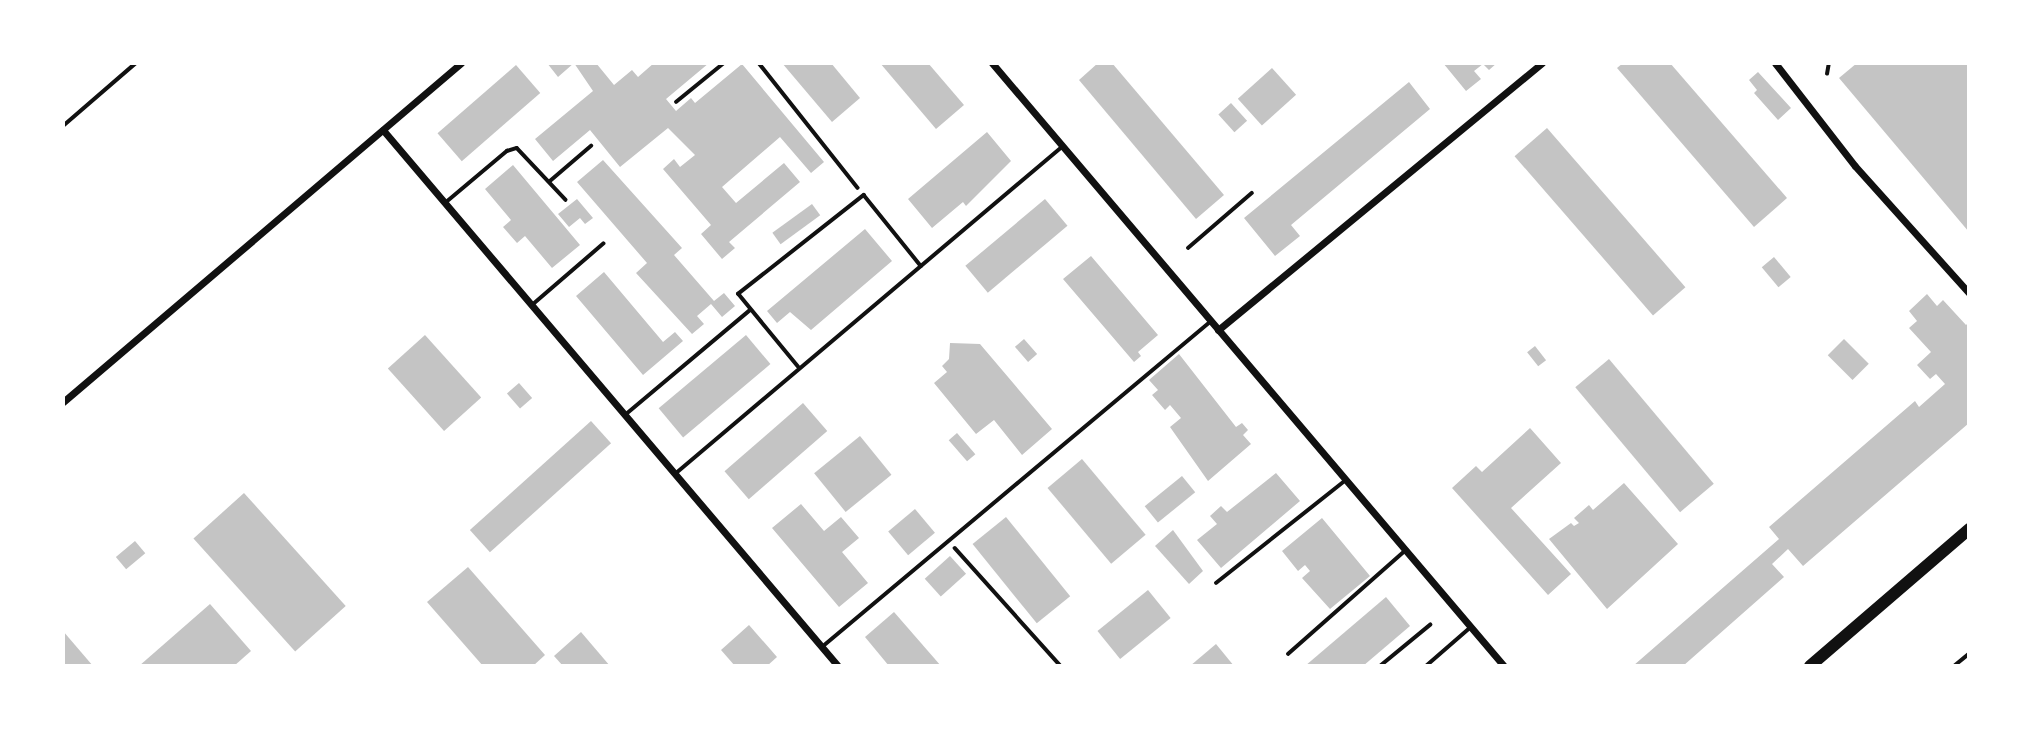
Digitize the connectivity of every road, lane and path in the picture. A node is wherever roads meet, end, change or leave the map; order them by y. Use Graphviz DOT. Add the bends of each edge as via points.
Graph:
graph roads {
  1 [pos="136,63"];
  2 [pos="461,63"];
  3 [pos="724,63"];
  4 [pos="759,63"];
  5 [pos="993,63"];
  6 [pos="1775,63"];
  7 [pos="1829,63"];
  8 [pos="1538,64"];
  9 [pos="1828,74"];
  10 [pos="676,102"];
  11 [pos="63,126"];
  12 [pos="383,130"];
  13 [pos="591,146"];
  14 [pos="1063,146"];
  15 [pos="550,181"];
  16 [pos="1252,193"];
  17 [pos="864,195"];
  18 [pos="566,200"];
  19 [pos="445,204"];
  20 [pos="603,244"];
  21 [pos="1188,248"];
  22 [pos="921,266"];
  23 [pos="1969,293"];
  24 [pos="532,305"];
  25 [pos="750,310"];
  26 [pos="1211,321"];
  27 [pos="1218,330"];
  28 [pos="798,366"];
  29 [pos="63,402"];
  30 [pos="625,415"];
  31 [pos="676,474"];
  32 [pos="1346,480"];
  33 [pos="1969,529"];
  34 [pos="948,540"];
  35 [pos="1406,550"];
  36 [pos="1216,583"];
  37 [pos="1430,625"];
  38 [pos="1471,627"];
  39 [pos="822,647"];
  40 [pos="1288,654"];
  41 [pos="1969,654"];
  42 [pos="838,666"];
  43 [pos="1061,666"];
  44 [pos="1380,666"];
  45 [pos="1426,666"];
  46 [pos="1504,666"];
  47 [pos="1810,666"];
  48 [pos="1954,666"];
  1 -- 11 [label="lane"];
  2 -- 12 [label="street"];
  3 -- 10 [label="lane"];
  4 -- 17 [label="path"];
  5 -- 14 [label="street"];
  6 -- 23 [label="street" via="1855,166"];
  7 -- 9 [label="path"];
  8 -- 27 [label="street"];
  12 -- 19 [label="street"];
  12 -- 29 [label="street"];
  13 -- 15 [label="lane"];
  14 -- 22 [label="lane"];
  14 -- 26 [label="street"];
  15 -- 18 [label="lane"];
  15 -- 19 [label="lane" via="526,153 511,149"];
  16 -- 21 [label="path"];
  17 -- 22 [label="lane"];
  17 -- 25 [label="lane" via="738,294"];
  19 -- 24 [label="street"];
  20 -- 24 [label="lane"];
  22 -- 28 [label="lane"];
  24 -- 30 [label="street"];
  25 -- 28 [label="lane"];
  25 -- 30 [label="lane"];
  26 -- 27 [label="street"];
  26 -- 34 [label="lane"];
  27 -- 32 [label="street"];
  28 -- 31 [label="lane"];
  30 -- 31 [label="street"];
  31 -- 39 [label="street"];
  32 -- 35 [label="street"];
  32 -- 36 [label="lane"];
  33 -- 47 [label="main road"];
  34 -- 39 [label="lane"];
  34 -- 43 [label="path"];
  35 -- 38 [label="street"];
  35 -- 40 [label="lane"];
  37 -- 44 [label="path"];
  38 -- 45 [label="lane"];
  38 -- 46 [label="street"];
  39 -- 42 [label="street"];
  41 -- 48 [label="path"];
}
